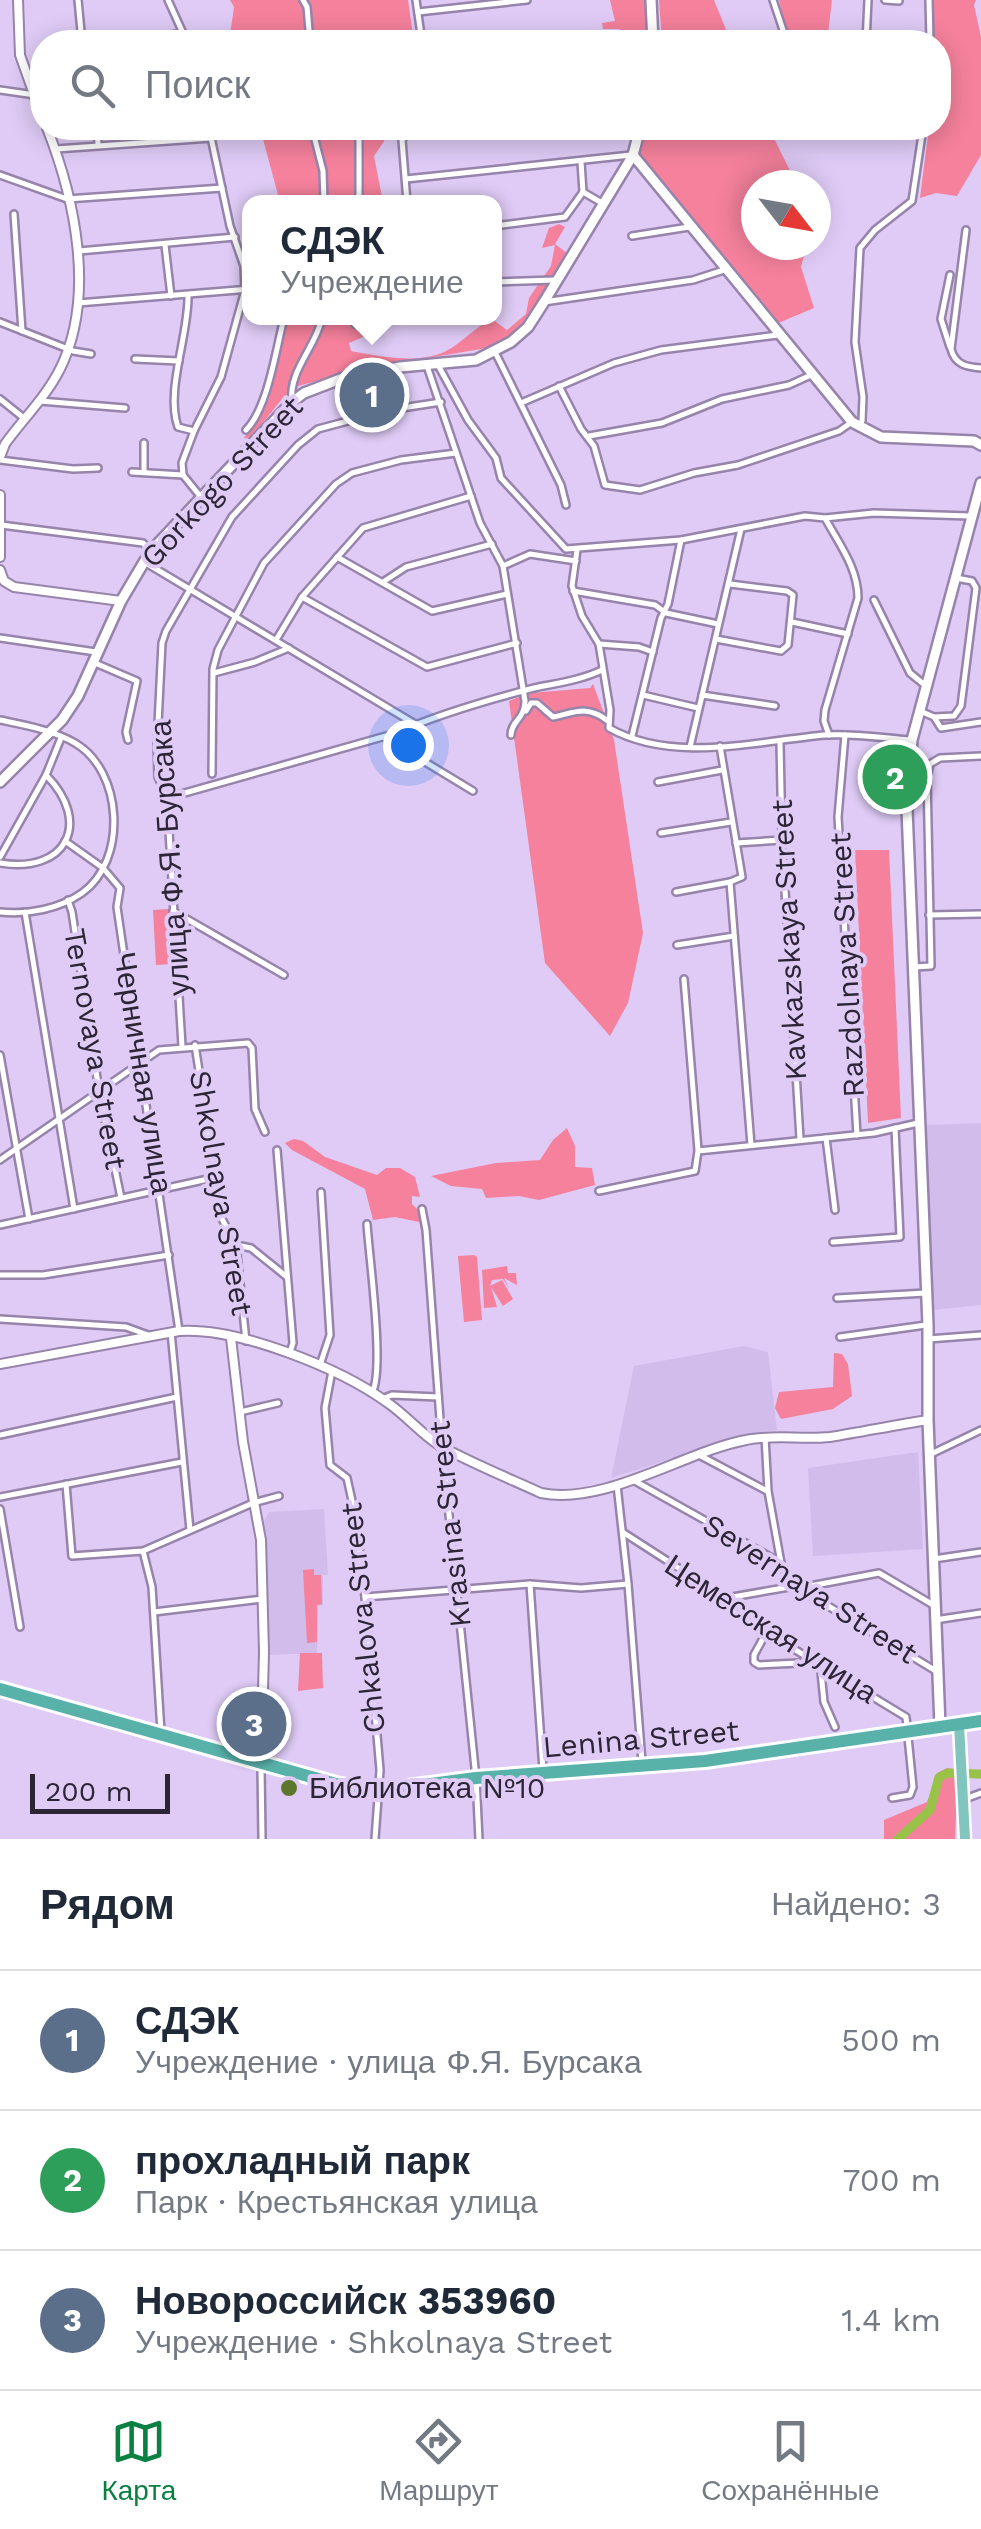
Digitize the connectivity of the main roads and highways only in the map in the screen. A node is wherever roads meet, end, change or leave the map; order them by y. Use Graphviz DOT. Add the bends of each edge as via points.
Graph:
graph roads {
  1 [pos="651,0"];
  2 [pos="652,30"];
  3 [pos="637,140"];
  4 [pos="633,155"];
  5 [pos="979,443"];
  6 [pos="981,484"];
  7 [pos="979,501"];
  8 [pos="0,782"];
  9 [pos="0,1689"];
  10 [pos="981,1721"];
  11 [pos="959,1724"];
  12 [pos="940,1726"];
  13 [pos="973,1796"];
  14 [pos="966,1839"];
  1 -- 2 [label="main road"];
  3 -- 4 [label="main road"];
  4 -- 5 [label="main road" via="856,424 881,437"];
  4 -- 8 [label="main road, Gorkogo Street" via="528,327 495,352 476,360 365,372 292,402 150,552 56,736"];
  6 -- 7 [label="main road"];
  7 -- 12 [label="main road" via="912,740 906,810"];
  9 -- 12 [label="highway, Lenina Street" via="377,1790 734,1758"];
  10 -- 11 [label="highway"];
  11 -- 12 [label="highway, Lenina Street"];
  11 -- 13 [label="main road" via="963,1781"];
  13 -- 14 [label="main road"];
}
